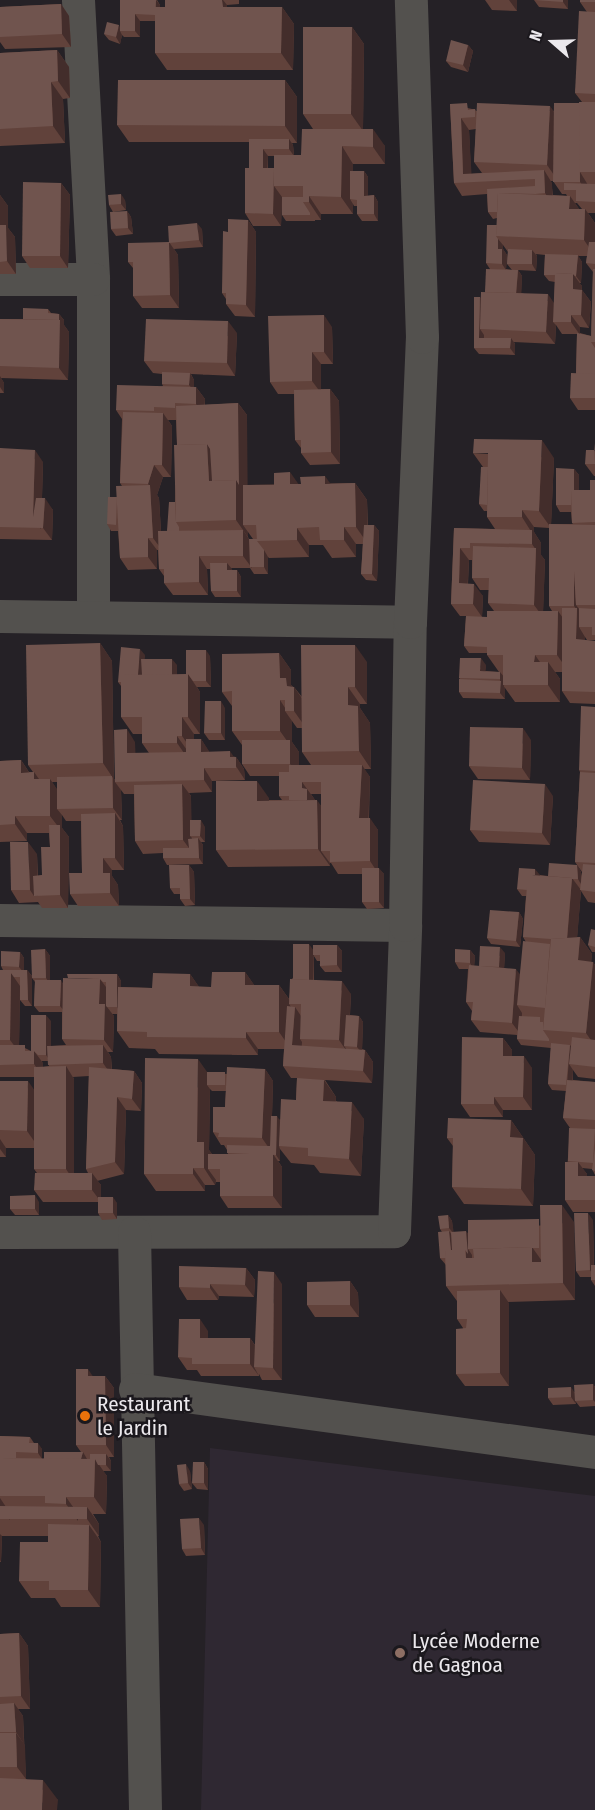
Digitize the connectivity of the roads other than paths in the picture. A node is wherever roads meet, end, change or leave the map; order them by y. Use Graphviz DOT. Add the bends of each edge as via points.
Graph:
graph roads {
  1 [pos="78,0"];
  2 [pos="411,0"];
  3 [pos="0,279"];
  4 [pos="93,279"];
  5 [pos="0,616"];
  6 [pos="93,616"];
  7 [pos="410,622"];
  8 [pos="0,920"];
  9 [pos="405,925"];
  10 [pos="0,1232"];
  11 [pos="134,1232"];
  12 [pos="135,1389"];
  13 [pos="595,1452"];
  14 [pos="145,1810"];
  1 -- 4 [label="street"];
  2 -- 7 [label="street" via="422,337"];
  3 -- 4 [label="street"];
  4 -- 6 [label="street"];
  5 -- 6 [label="street"];
  6 -- 7 [label="street"];
  7 -- 9 [label="street"];
  8 -- 9 [label="street"];
  9 -- 11 [label="street" via="394,1231"];
  10 -- 11 [label="street"];
  11 -- 12 [label="street"];
  12 -- 13 [label="street"];
  12 -- 14 [label="street"];
}
